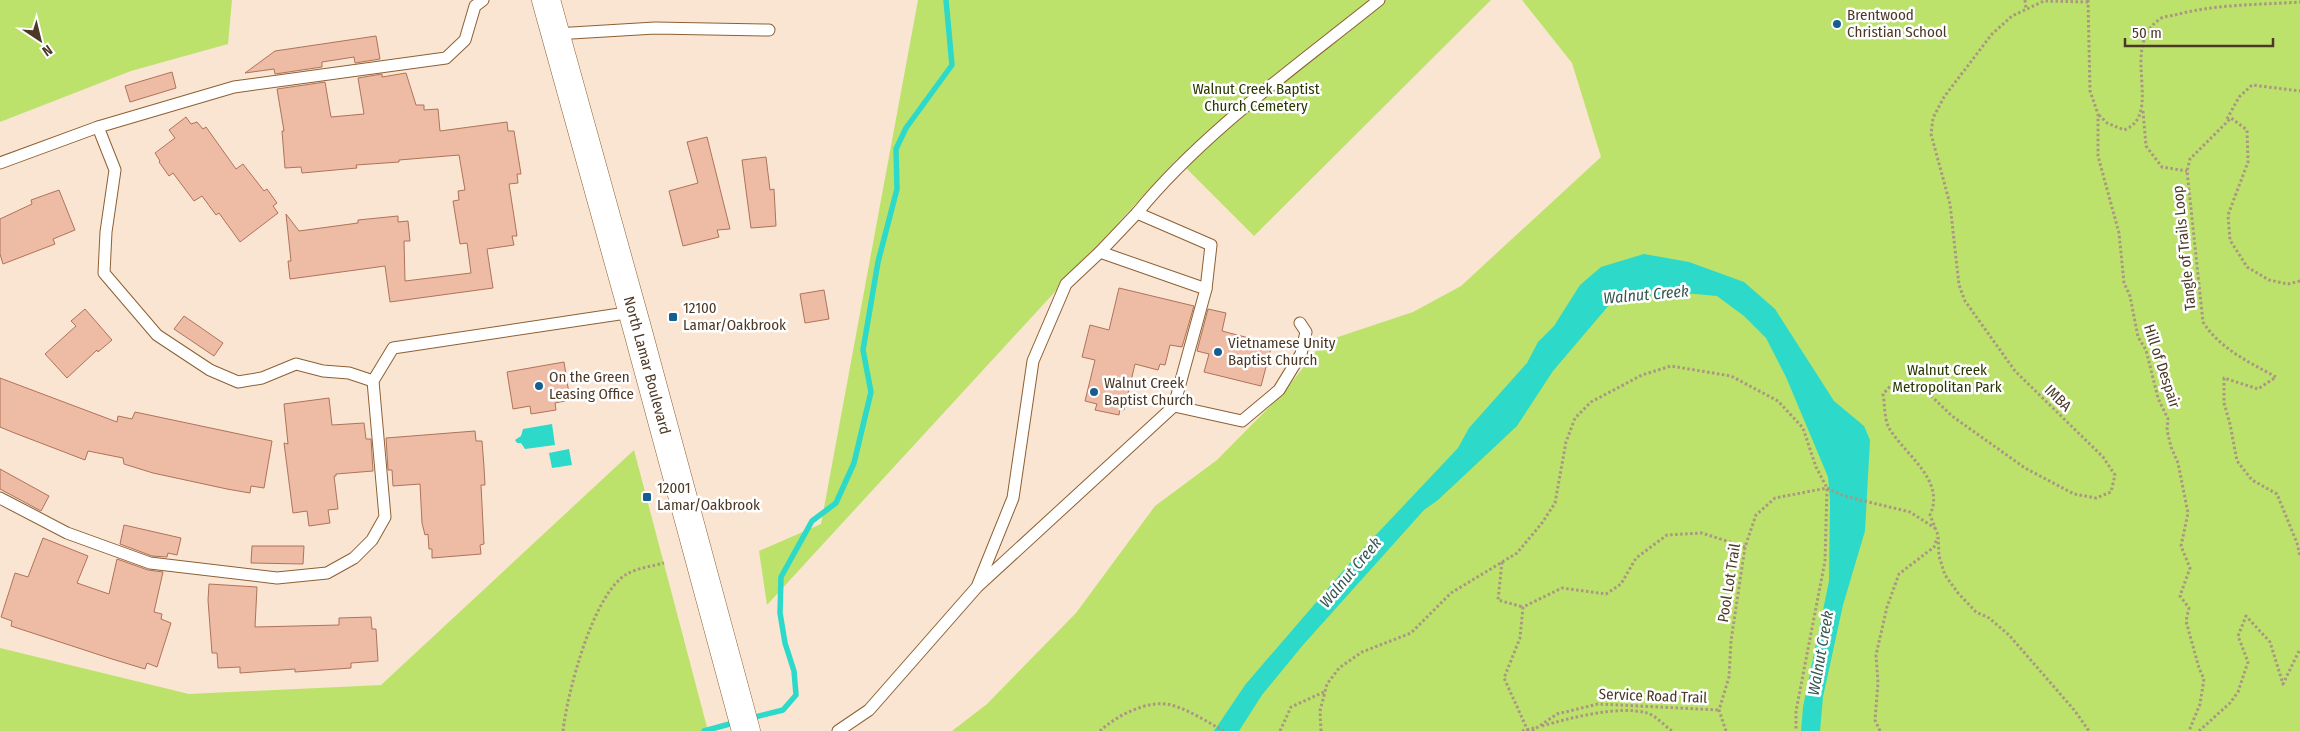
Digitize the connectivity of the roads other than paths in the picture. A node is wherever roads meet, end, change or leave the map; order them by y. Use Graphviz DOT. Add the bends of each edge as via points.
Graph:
graph roads {
  1 [pos="482,0"];
  2 [pos="546,0"];
  3 [pos="1379,0"];
  4 [pos="769,30"];
  5 [pos="555,34"];
  6 [pos="98,127"];
  7 [pos="0,164"];
  8 [pos="1137,213"];
  9 [pos="1100,252"];
  10 [pos="1206,289"];
  11 [pos="633,312"];
  12 [pos="1300,323"];
  13 [pos="373,381"];
  14 [pos="1174,406"];
  15 [pos="0,498"];
  16 [pos="977,587"];
  17 [pos="746,731"];
  18 [pos="838,731"];
  1 -- 6 [label="lane" via="475,6 465,40 446,58 234,87"];
  2 -- 5 [label="main road, North Lamar Boulevard"];
  3 -- 8 [label="lane" via="1205,141 1159,186"];
  4 -- 5 [label="lane" via="655,28"];
  5 -- 11 [label="main road, North Lamar Boulevard"];
  6 -- 7 [label="lane"];
  6 -- 13 [label="lane" via="115,170 104,273 157,335 210,370 238,382 262,378 296,364 349,373"];
  8 -- 9 [label="lane"];
  8 -- 10 [label="lane" via="1211,245"];
  9 -- 10 [label="lane"];
  9 -- 16 [label="lane" via="1066,284 1033,362 1013,498"];
  10 -- 14 [label="lane"];
  11 -- 13 [label="lane" via="393,348"];
  11 -- 17 [label="main road, North Lamar Boulevard"];
  12 -- 14 [label="lane" via="1306,332 1301,354 1279,390 1242,421"];
  13 -- 15 [label="lane" via="385,517 372,540 354,558 327,573 277,578 150,563 67,532"];
  14 -- 16 [label="lane"];
  16 -- 18 [label="lane" via="869,710"];
}
